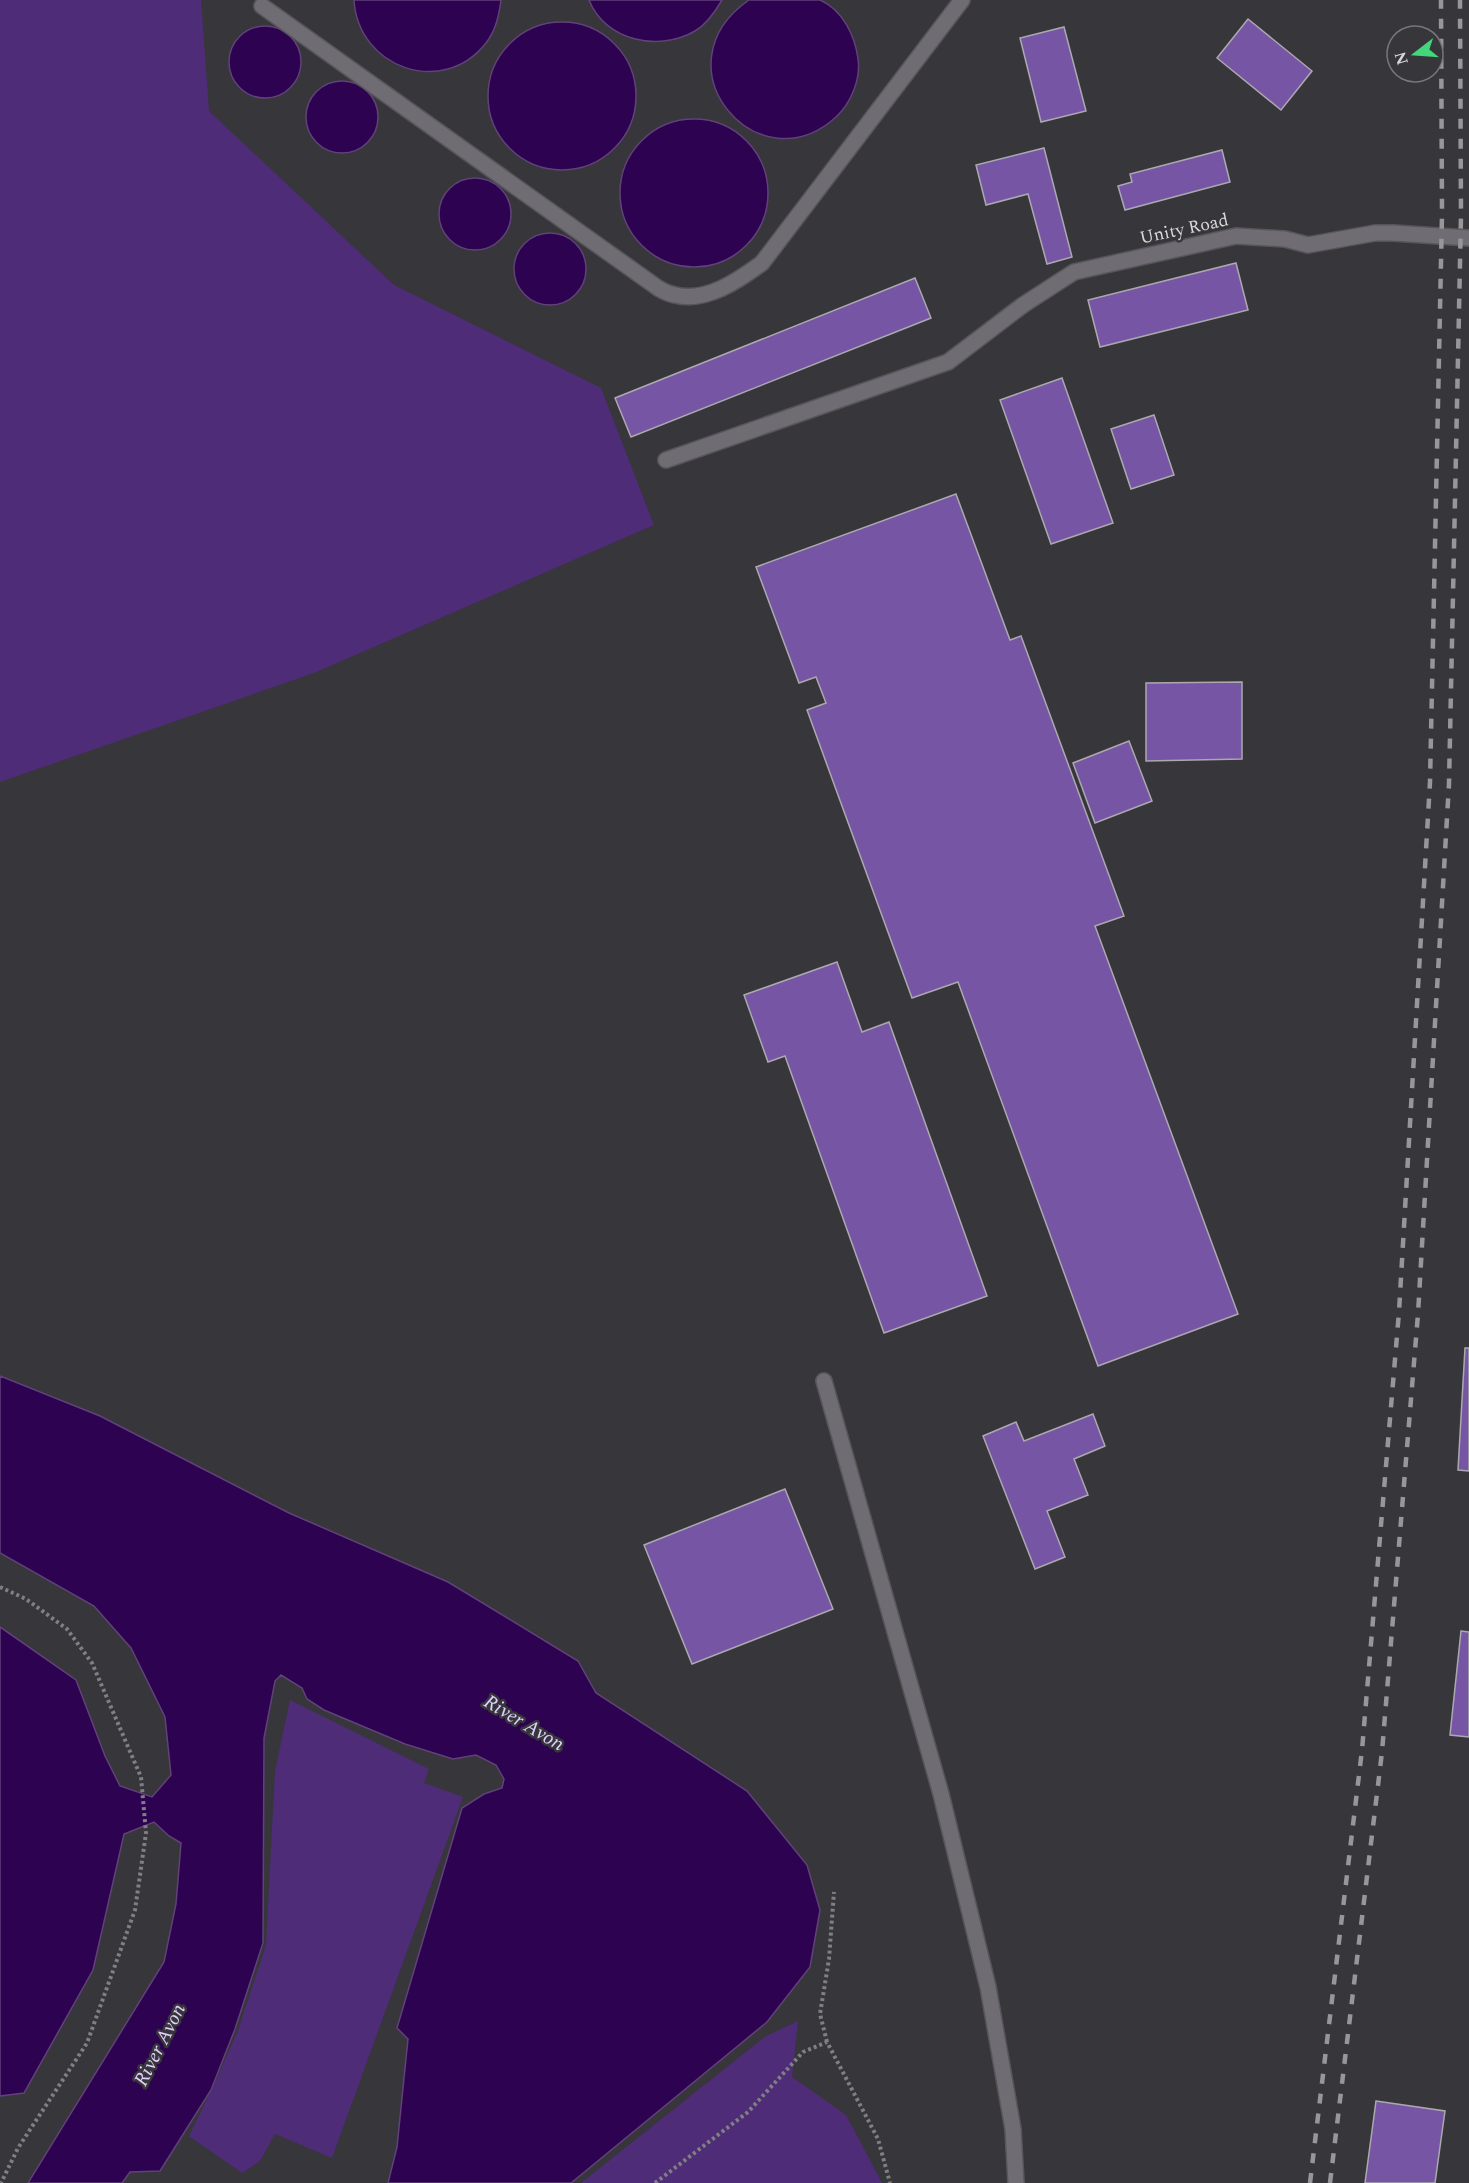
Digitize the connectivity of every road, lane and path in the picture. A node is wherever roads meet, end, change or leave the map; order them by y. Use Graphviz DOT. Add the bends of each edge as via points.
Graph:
graph roads {
  1 [pos="962,0"];
  2 [pos="262,6"];
  3 [pos="1469,238"];
  4 [pos="666,460"];
  5 [pos="824,1381"];
  6 [pos="0,1587"];
  7 [pos="834,1892"];
  8 [pos="827,2043"];
  9 [pos="1,2183"];
  10 [pos="655,2183"];
  11 [pos="890,2183"];
  12 [pos="1016,2183"];
  1 -- 2 [label="street" via="762,263 739,280 705,295 677,296 658,288"];
  3 -- 4 [label="street, Unity Road" via="1375,233 1308,246 1286,239 1236,236 1074,272 948,362"];
  5 -- 12 [label="street" via="941,1794 988,1987 1013,2129"];
  6 -- 9 [label="path" via="26,1599 67,1629 92,1663 141,1777 147,1833 135,1911 87,2043 18,2148"];
  7 -- 8 [label="path" via="820,2014"];
  8 -- 10 [label="path" via="803,2052 748,2112"];
  8 -- 11 [label="path" via="878,2139"];
}
